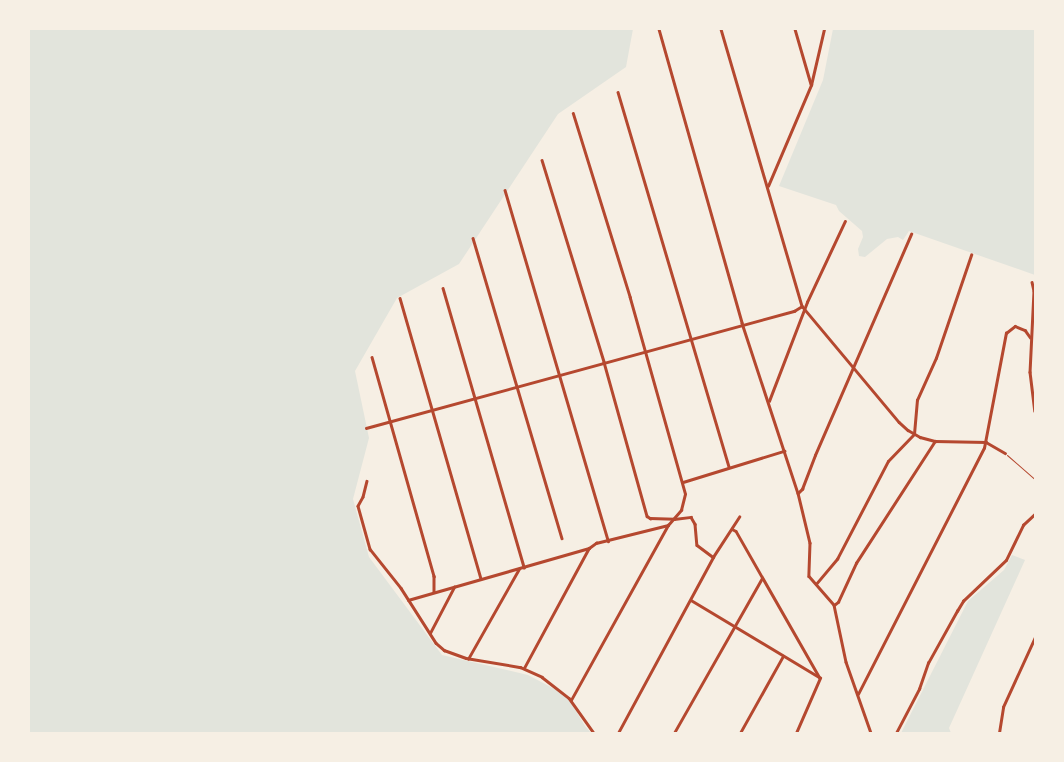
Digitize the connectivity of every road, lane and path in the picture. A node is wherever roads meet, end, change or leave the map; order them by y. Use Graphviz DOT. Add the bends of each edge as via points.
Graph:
graph roads {
  1 [pos="659,29"];
  2 [pos="721,29"];
  3 [pos="795,29"];
  4 [pos="824,29"];
  5 [pos="811,85"];
  6 [pos="618,92"];
  7 [pos="573,114"];
  8 [pos="542,160"];
  9 [pos="767,187"];
  10 [pos="505,190"];
  11 [pos="845,221"];
  12 [pos="911,234"];
  13 [pos="473,238"];
  14 [pos="971,255"];
  15 [pos="1032,282"];
  16 [pos="443,288"];
  17 [pos="400,298"];
  18 [pos="802,306"];
  19 [pos="806,309"];
  20 [pos="742,323"];
  21 [pos="691,337"];
  22 [pos="1030,337"];
  23 [pos="645,350"];
  24 [pos="372,357"];
  25 [pos="604,362"];
  26 [pos="853,366"];
  27 [pos="560,373"];
  28 [pos="518,386"];
  29 [pos="475,398"];
  30 [pos="768,402"];
  31 [pos="434,409"];
  32 [pos="1035,411"];
  33 [pos="391,421"];
  34 [pos="366,428"];
  35 [pos="914,434"];
  36 [pos="935,441"];
  37 [pos="986,442"];
  38 [pos="784,451"];
  39 [pos="1005,453"];
  40 [pos="729,467"];
  41 [pos="1035,479"];
  42 [pos="367,481"];
  43 [pos="684,482"];
  44 [pos="798,493"];
  45 [pos="1035,514"];
  46 [pos="739,517"];
  47 [pos="674,519"];
  48 [pos="668,525"];
  49 [pos="732,528"];
  50 [pos="562,538"];
  51 [pos="608,541"];
  52 [pos="588,548"];
  53 [pos="713,557"];
  54 [pos="524,567"];
  55 [pos="519,569"];
  56 [pos="762,578"];
  57 [pos="481,579"];
  58 [pos="816,584"];
  59 [pos="454,587"];
  60 [pos="434,592"];
  61 [pos="408,600"];
  62 [pos="691,600"];
  63 [pos="834,605"];
  64 [pos="733,626"];
  65 [pos="430,633"];
  66 [pos="1035,637"];
  67 [pos="783,656"];
  68 [pos="468,658"];
  69 [pos="523,668"];
  70 [pos="820,678"];
  71 [pos="858,694"];
  72 [pos="571,700"];
  73 [pos="594,733"];
  74 [pos="618,733"];
  75 [pos="674,733"];
  76 [pos="740,733"];
  77 [pos="796,733"];
  78 [pos="871,733"];
  79 [pos="896,733"];
  80 [pos="999,733"];
  1 -- 20 [label="street"];
  2 -- 9 [label="street"];
  3 -- 5 [label="street"];
  4 -- 5 [label="street"];
  5 -- 9 [label="street"];
  6 -- 21 [label="street"];
  7 -- 23 [label="street"];
  8 -- 25 [label="street"];
  9 -- 18 [label="street"];
  10 -- 27 [label="street"];
  11 -- 19 [label="street"];
  12 -- 26 [label="street"];
  13 -- 28 [label="street"];
  14 -- 35 [label="street" via="918,400"];
  15 -- 22 [label="street" via="1034,302"];
  16 -- 29 [label="street"];
  17 -- 31 [label="street"];
  18 -- 19 [label="street"];
  18 -- 20 [label="street" via="794,311"];
  19 -- 26 [label="street"];
  19 -- 30 [label="street"];
  20 -- 21 [label="street"];
  20 -- 30 [label="street"];
  21 -- 23 [label="street"];
  21 -- 40 [label="street"];
  22 -- 32 [label="street"];
  22 -- 37 [label="street" via="1018,327 1010,328 1006,333"];
  23 -- 25 [label="street"];
  23 -- 43 [label="street"];
  24 -- 33 [label="street"];
  25 -- 27 [label="street"];
  25 -- 47 [label="street" via="647,516"];
  26 -- 35 [label="street" via="899,422"];
  26 -- 44 [label="street"];
  27 -- 28 [label="street"];
  27 -- 51 [label="street"];
  28 -- 29 [label="street"];
  28 -- 50 [label="street"];
  29 -- 31 [label="street"];
  29 -- 54 [label="street"];
  30 -- 38 [label="street"];
  31 -- 33 [label="street"];
  31 -- 57 [label="street"];
  33 -- 34 [label="street"];
  33 -- 60 [label="street" via="434,576"];
  35 -- 36 [label="street"];
  35 -- 58 [label="street" via="888,462 837,559"];
  36 -- 37 [label="street"];
  36 -- 63 [label="street" via="856,563"];
  37 -- 39 [label="street"];
  37 -- 71 [label="street"];
  38 -- 40 [label="street"];
  38 -- 44 [label="street"];
  39 -- 41 [label="path"];
  40 -- 43 [label="street"];
  42 -- 61 [label="street" via="358,506 369,547"];
  43 -- 47 [label="street" via="684,505"];
  44 -- 58 [label="street" via="810,544 808,572"];
  45 -- 79 [label="street" via="1023,525 1006,560 963,601 928,663"];
  46 -- 49 [label="street"];
  47 -- 48 [label="street"];
  47 -- 53 [label="street" via="688,515 694,519 697,545"];
  48 -- 51 [label="street"];
  48 -- 72 [label="street"];
  49 -- 53 [label="street"];
  49 -- 56 [label="street"];
  51 -- 52 [label="street"];
  52 -- 54 [label="street"];
  52 -- 69 [label="street"];
  53 -- 62 [label="street"];
  54 -- 55 [label="street"];
  55 -- 57 [label="street"];
  55 -- 68 [label="street"];
  56 -- 64 [label="street"];
  56 -- 70 [label="street"];
  57 -- 59 [label="street"];
  58 -- 63 [label="street"];
  59 -- 60 [label="street"];
  59 -- 65 [label="street"];
  60 -- 61 [label="street"];
  61 -- 65 [label="street"];
  62 -- 64 [label="street"];
  62 -- 74 [label="street"];
  63 -- 71 [label="street" via="846,662"];
  64 -- 67 [label="street"];
  64 -- 75 [label="street"];
  65 -- 68 [label="street" via="443,649"];
  66 -- 80 [label="street" via="1003,707"];
  67 -- 70 [label="street"];
  67 -- 76 [label="street"];
  68 -- 69 [label="street"];
  69 -- 72 [label="street" via="549,681"];
  70 -- 77 [label="street"];
  71 -- 78 [label="street"];
  72 -- 73 [label="street"];
}
